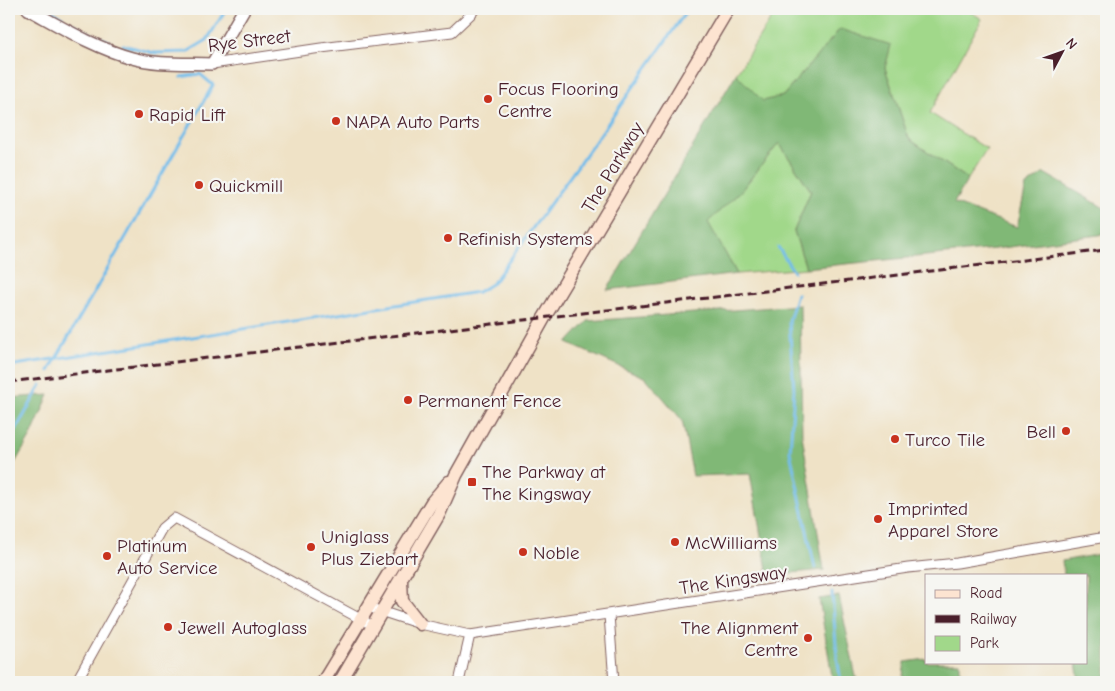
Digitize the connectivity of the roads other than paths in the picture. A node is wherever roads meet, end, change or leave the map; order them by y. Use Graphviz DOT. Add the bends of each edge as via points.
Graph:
graph roads {
  1 [pos="28,9"];
  2 [pos="244,9"];
  3 [pos="475,9"];
  4 [pos="728,9"];
  5 [pos="212,64"];
  6 [pos="456,475"];
  7 [pos="1106,537"];
  8 [pos="401,578"];
  9 [pos="368,607"];
  10 [pos="381,612"];
  11 [pos="610,615"];
  12 [pos="360,619"];
  13 [pos="420,624"];
  14 [pos="373,626"];
  15 [pos="470,635"];
  16 [pos="76,682"];
  17 [pos="323,682"];
  18 [pos="340,682"];
  19 [pos="459,682"];
  20 [pos="614,682"];
  1 -- 5 [label="street, Rye Street" via="84,40 132,58"];
  2 -- 5 [label="street"];
  3 -- 5 [label="street, Rye Street" via="452,32"];
  4 -- 6 [label="main road, The Parkway" via="544,318"];
  6 -- 8 [label="main road, The Parkway" via="439,514"];
  6 -- 9 [label="main road, The Parkway" via="432,502"];
  7 -- 11 [label="street, The Kingsway" via="957,563"];
  8 -- 10 [label="main road, The Parkway"];
  8 -- 13 [label="main road" via="402,601"];
  9 -- 10 [label="street, The Kingsway"];
  9 -- 12 [label="main road, The Parkway"];
  10 -- 13 [label="street, The Kingsway"];
  10 -- 14 [label="main road, The Parkway"];
  11 -- 15 [label="street, The Kingsway"];
  11 -- 20 [label="street"];
  12 -- 14 [label="street"];
  12 -- 16 [label="street" via="174,518 162,528"];
  12 -- 17 [label="main road, The Parkway"];
  13 -- 15 [label="street, The Kingsway"];
  14 -- 18 [label="main road, The Parkway"];
  15 -- 19 [label="street"];
}
